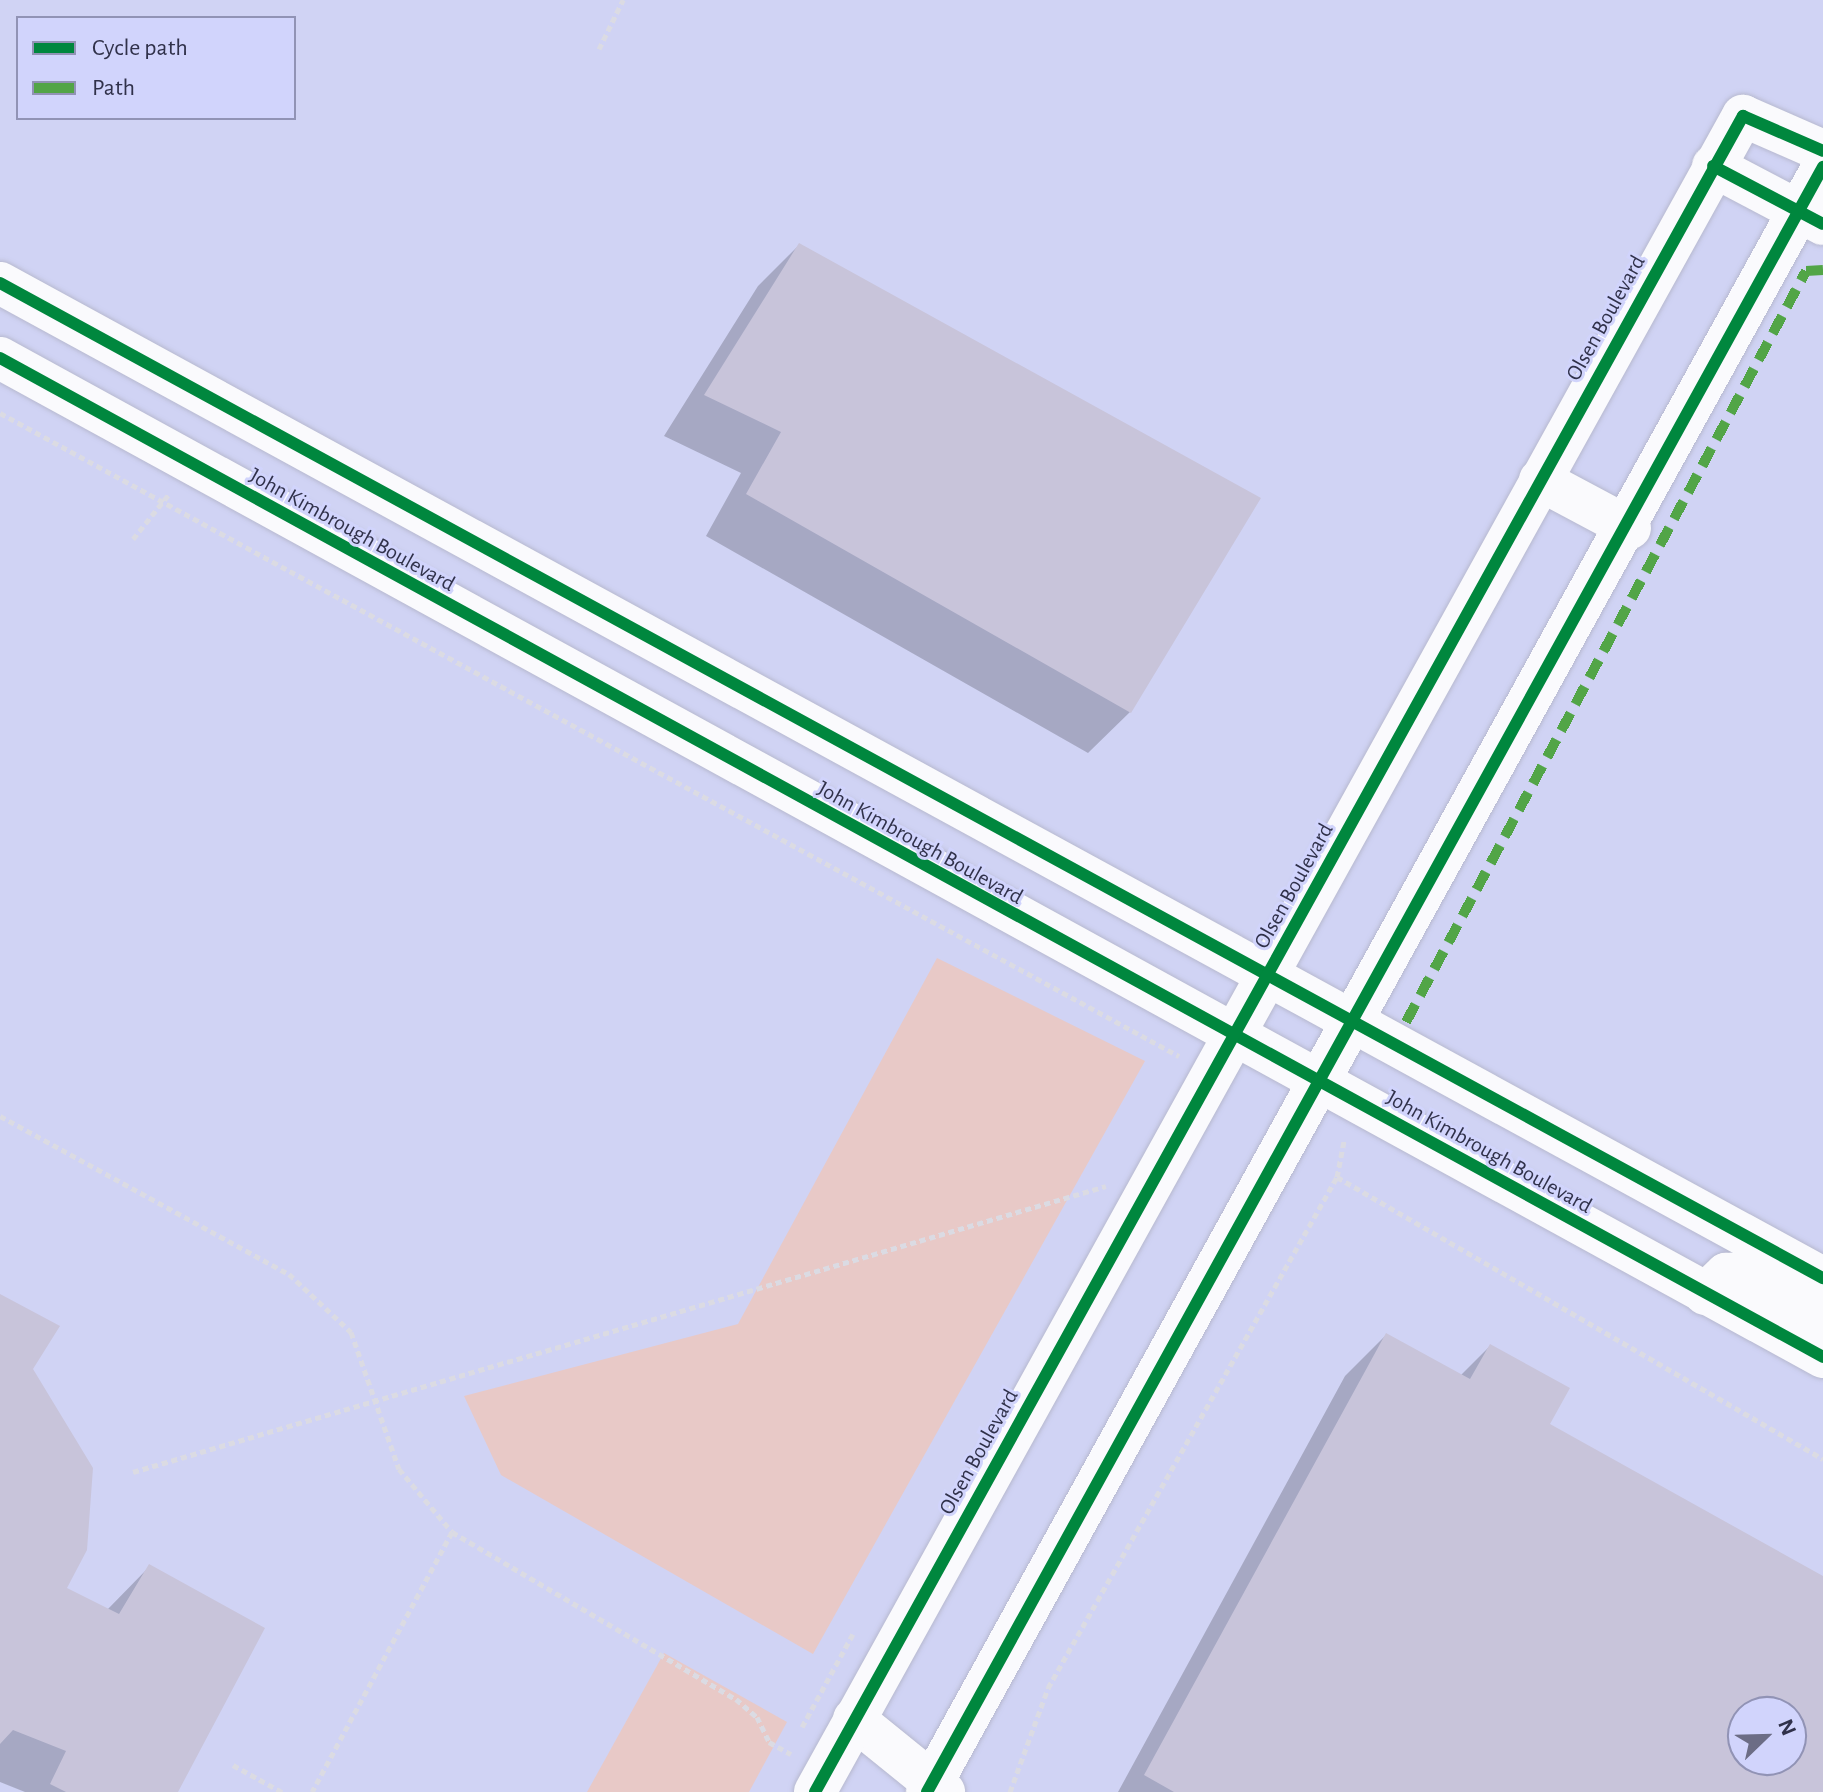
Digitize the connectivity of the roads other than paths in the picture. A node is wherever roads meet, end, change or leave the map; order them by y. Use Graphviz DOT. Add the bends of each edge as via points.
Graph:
graph roads {
  1 [pos="1823,151"];
  2 [pos="1713,166"];
  3 [pos="1823,167"];
  4 [pos="1812,217"];
  5 [pos="0,283"];
  6 [pos="0,358"];
  7 [pos="1540,480"];
  8 [pos="368,484"];
  9 [pos="1630,528"];
  10 [pos="335,544"];
  11 [pos="1268,975"];
  12 [pos="1356,1022"];
  13 [pos="1233,1037"];
  14 [pos="1323,1084"];
  15 [pos="1823,1278"];
  16 [pos="1705,1294"];
  17 [pos="1823,1313"];
  18 [pos="1823,1357"];
  19 [pos="854,1719"];
  20 [pos="821,1782"];
  21 [pos="934,1790"];
  1 -- 2 [label="street, Olsen Boulevard" via="1743,116"];
  2 -- 4 [label="street"];
  2 -- 7 [label="street, Olsen Boulevard"];
  3 -- 4 [label="street"];
  4 -- 9 [label="street"];
  5 -- 8 [label="street"];
  6 -- 10 [label="street, John Kimbrough Boulevard"];
  7 -- 9 [label="street"];
  7 -- 11 [label="street, Olsen Boulevard"];
  8 -- 10 [label="street"];
  8 -- 11 [label="street"];
  9 -- 12 [label="street"];
  10 -- 13 [label="street, John Kimbrough Boulevard"];
  11 -- 12 [label="street"];
  11 -- 13 [label="street, Olsen Boulevard"];
  12 -- 14 [label="street"];
  12 -- 15 [label="street"];
  13 -- 14 [label="street, John Kimbrough Boulevard"];
  13 -- 19 [label="street, Olsen Boulevard"];
  14 -- 16 [label="street, John Kimbrough Boulevard"];
  14 -- 21 [label="street"];
  16 -- 17 [label="street" via="1726,1274 1744,1273"];
  16 -- 18 [label="street, John Kimbrough Boulevard"];
  19 -- 20 [label="street, Olsen Boulevard"];
  19 -- 21 [label="street"];
}
